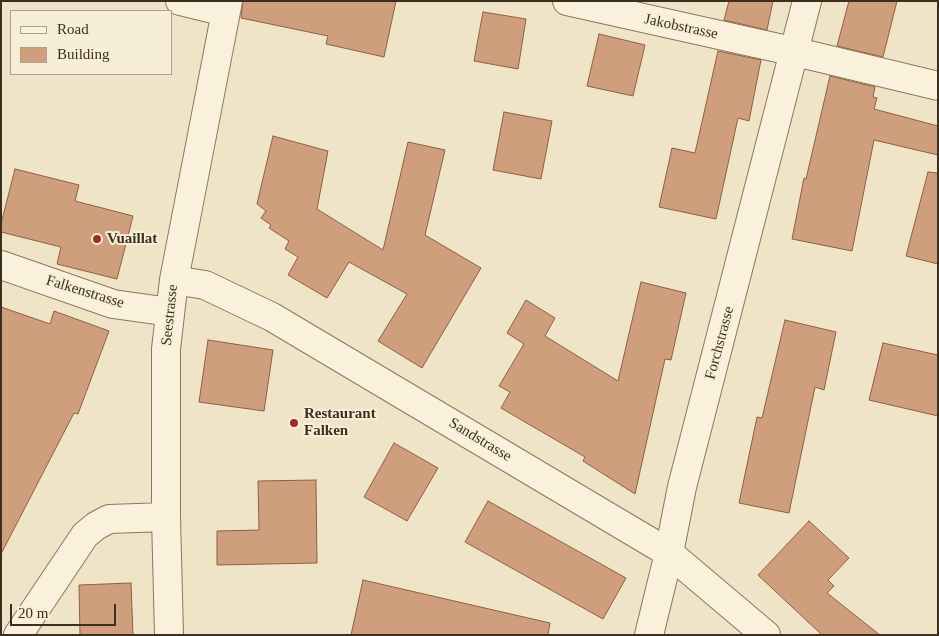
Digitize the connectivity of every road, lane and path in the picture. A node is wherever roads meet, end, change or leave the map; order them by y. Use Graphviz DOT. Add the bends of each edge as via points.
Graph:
graph roads {
  1 [pos="180,1"];
  2 [pos="567,1"];
  3 [pos="807,1"];
  4 [pos="226,7"];
  5 [pos="796,52"];
  6 [pos="938,86"];
  7 [pos="1,265"];
  8 [pos="174,280"];
  9 [pos="170,312"];
  10 [pos="166,517"];
  11 [pos="669,553"];
  12 [pos="18,635"];
  13 [pos="169,635"];
  14 [pos="649,635"];
  15 [pos="766,635"];
  1 -- 4 [label="street"];
  2 -- 5 [label="street, Jakobstrasse"];
  3 -- 5 [label="street, Forchstrasse"];
  4 -- 8 [label="street, Seestrasse"];
  5 -- 6 [label="street"];
  5 -- 11 [label="street, Forchstrasse" via="682,487"];
  7 -- 9 [label="street, Falkenstrasse" via="113,304"];
  8 -- 9 [label="street, Seestrasse"];
  8 -- 11 [label="street, Sandstrasse" via="205,285 272,317"];
  9 -- 10 [label="street, Seestrasse" via="166,349"];
  10 -- 12 [label="street" via="110,519 96,526 86,535"];
  10 -- 13 [label="street, Seestrasse"];
  11 -- 14 [label="street, Forchstrasse"];
  11 -- 15 [label="street, Sandstrasse"];
}
